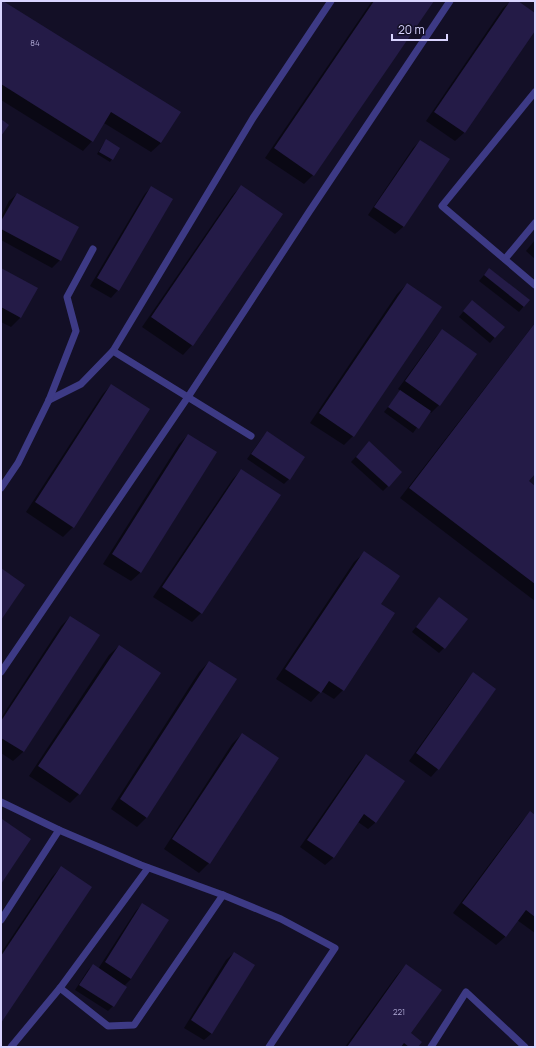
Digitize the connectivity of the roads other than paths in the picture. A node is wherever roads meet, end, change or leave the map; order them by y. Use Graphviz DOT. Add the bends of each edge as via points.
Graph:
graph roads {
  1 [pos="331,1"];
  2 [pos="450,1"];
  3 [pos="535,92"];
  4 [pos="535,223"];
  5 [pos="93,249"];
  6 [pos="505,259"];
  7 [pos="535,285"];
  8 [pos="113,351"];
  9 [pos="188,397"];
  10 [pos="49,400"];
  11 [pos="251,436"];
  12 [pos="1,488"];
  13 [pos="1,672"];
  14 [pos="1,802"];
  15 [pos="59,830"];
  16 [pos="148,868"];
  17 [pos="223,895"];
  18 [pos="1,920"];
  19 [pos="60,988"];
  20 [pos="11,1047"];
  21 [pos="269,1047"];
  22 [pos="431,1047"];
  23 [pos="525,1047"];
  1 -- 8 [label="lane" via="253,118"];
  2 -- 9 [label="lane"];
  3 -- 6 [label="lane" via="442,206"];
  4 -- 6 [label="lane"];
  5 -- 10 [label="lane" via="68,296 76,331"];
  6 -- 7 [label="lane"];
  8 -- 9 [label="lane"];
  8 -- 10 [label="lane" via="81,384"];
  9 -- 11 [label="lane"];
  9 -- 13 [label="lane"];
  10 -- 12 [label="lane" via="18,463"];
  14 -- 15 [label="lane"];
  15 -- 16 [label="lane"];
  15 -- 18 [label="lane"];
  16 -- 17 [label="lane"];
  16 -- 19 [label="lane"];
  17 -- 19 [label="lane" via="134,1025 108,1026"];
  17 -- 21 [label="lane" via="281,919 335,948"];
  19 -- 20 [label="lane"];
  22 -- 23 [label="lane" via="466,992"];
}
